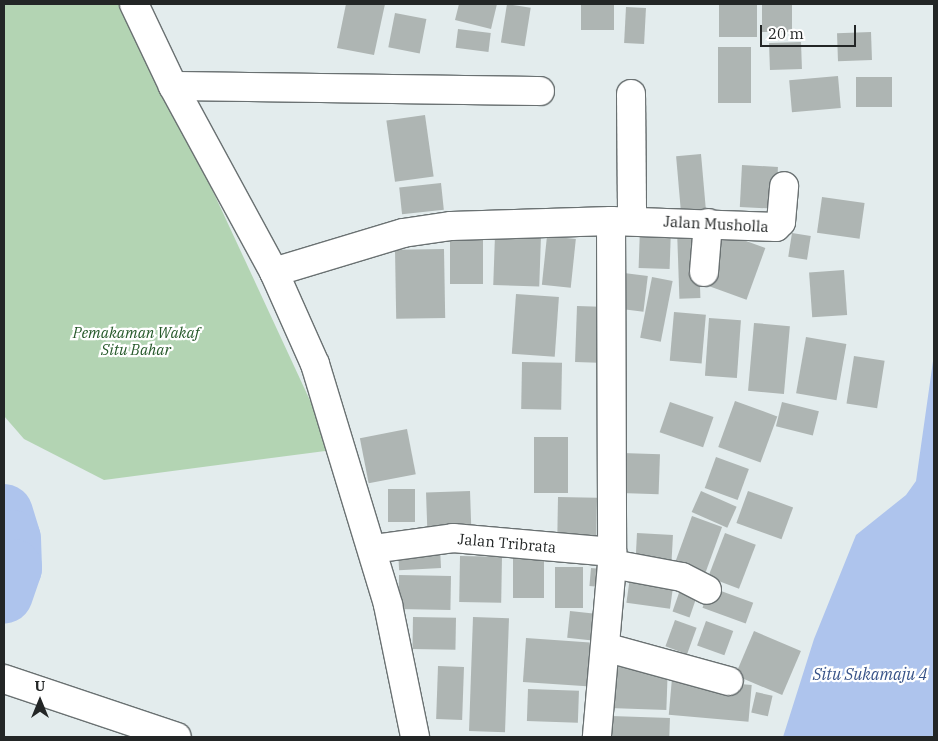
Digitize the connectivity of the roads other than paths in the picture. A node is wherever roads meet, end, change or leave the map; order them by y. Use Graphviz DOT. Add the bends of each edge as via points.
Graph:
graph roads {
  1 [pos="134,4"];
  2 [pos="173,86"];
  3 [pos="540,91"];
  4 [pos="631,94"];
  5 [pos="784,186"];
  6 [pos="622,221"];
  7 [pos="708,223"];
  8 [pos="274,272"];
  9 [pos="704,272"];
  10 [pos="373,549"];
  11 [pos="612,558"];
  12 [pos="707,590"];
  13 [pos="608,648"];
  14 [pos="4,680"];
  15 [pos="730,680"];
  16 [pos="177,737"];
  17 [pos="415,737"];
  18 [pos="597,737"];
  1 -- 2 [label="street"];
  2 -- 3 [label="street"];
  2 -- 8 [label="street"];
  4 -- 6 [label="street"];
  5 -- 7 [label="street, Jalan Musholla" via="781,222 776,227"];
  6 -- 7 [label="street, Jalan Musholla"];
  6 -- 8 [label="street, Jalan Musholla" via="451,226 403,232"];
  6 -- 11 [label="street"];
  7 -- 9 [label="street"];
  8 -- 10 [label="street" via="315,364"];
  10 -- 11 [label="street, Jalan Tribrata" via="453,538"];
  10 -- 17 [label="street" via="402,659"];
  11 -- 12 [label="street, Jalan Tribrata" via="682,577"];
  11 -- 13 [label="street"];
  13 -- 15 [label="street"];
  13 -- 18 [label="street"];
  14 -- 16 [label="street"];
}
